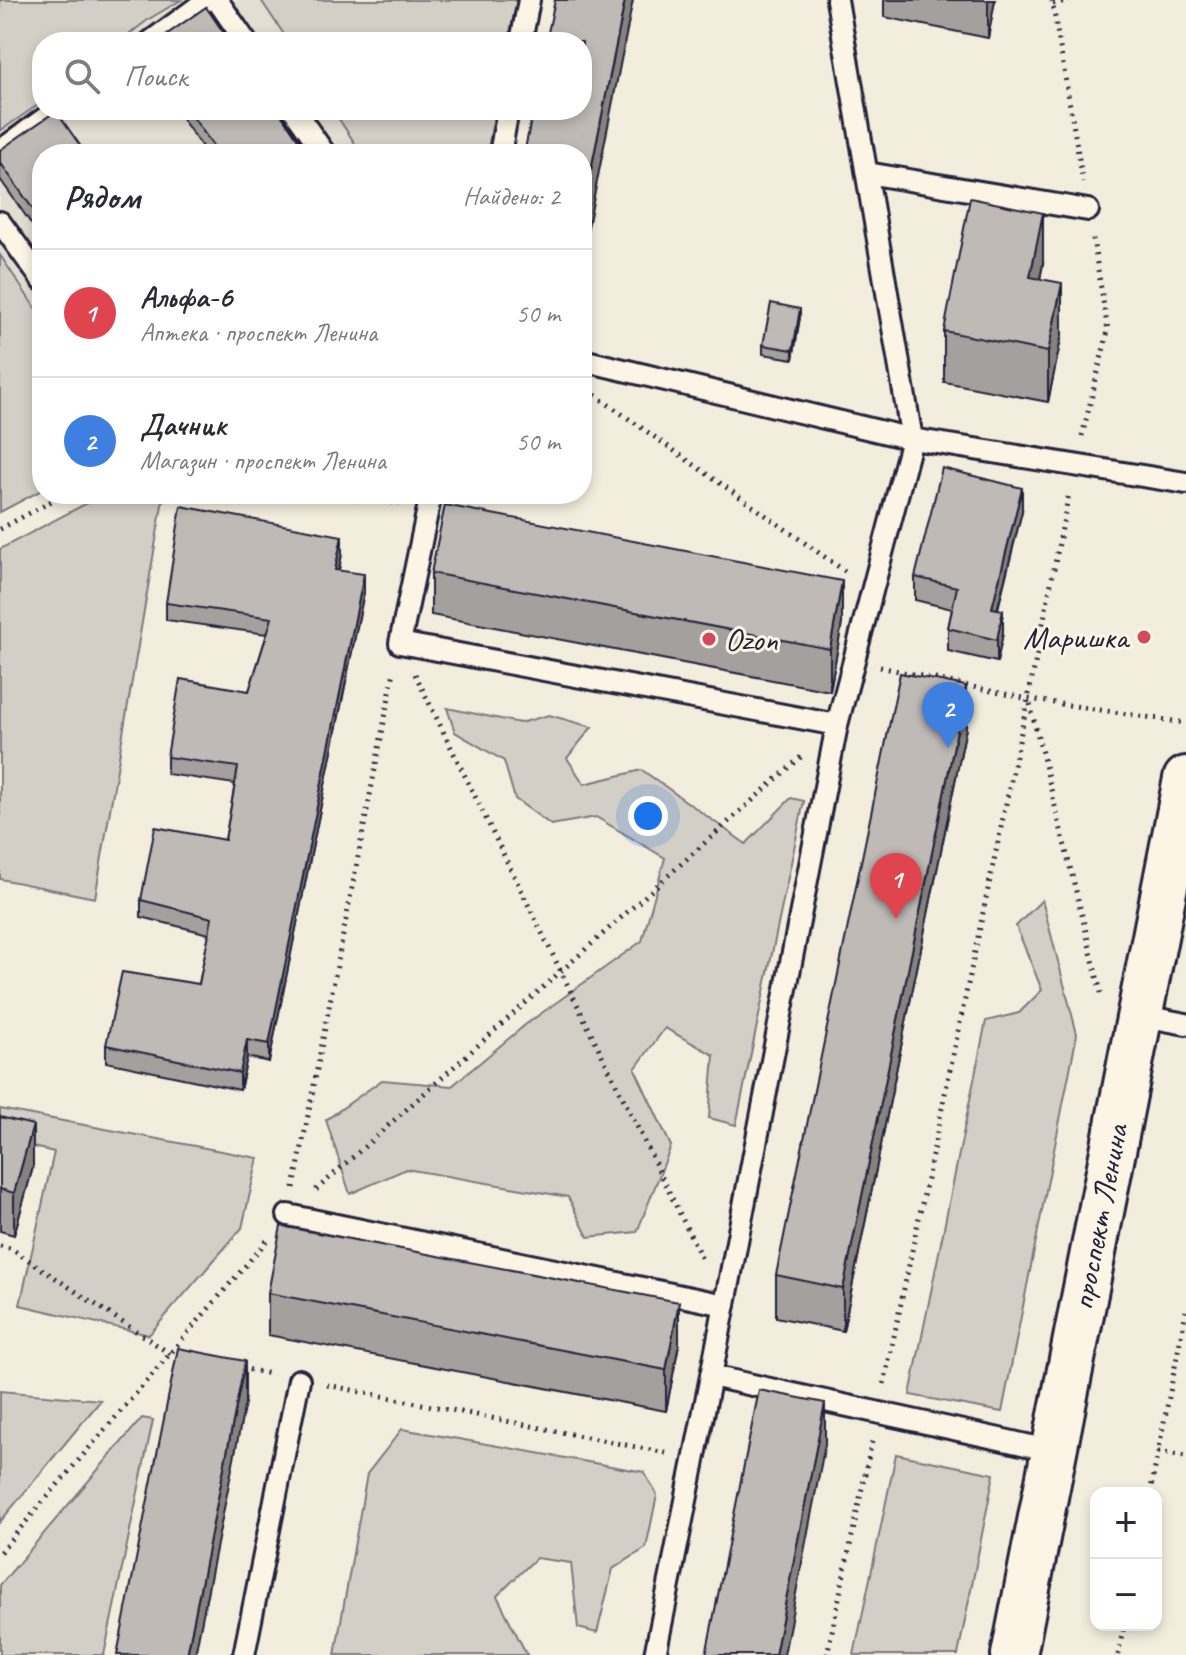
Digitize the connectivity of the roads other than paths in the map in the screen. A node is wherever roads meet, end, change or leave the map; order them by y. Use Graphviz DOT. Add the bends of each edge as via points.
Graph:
graph roads {
  1 [pos="207,0"];
  2 [pos="217,0"];
  3 [pos="529,0"];
  4 [pos="837,0"];
  5 [pos="164,32"];
  6 [pos="239,32"];
  7 [pos="523,32"];
  8 [pos="42,120"];
  9 [pos="301,120"];
  10 [pos="506,120"];
  11 [pos="318,144"];
  12 [pos="502,144"];
  13 [pos="0,151"];
  14 [pos="867,173"];
  15 [pos="1088,210"];
  16 [pos="0,222"];
  17 [pos="32,266"];
  18 [pos="592,362"];
  19 [pos="912,439"];
  20 [pos="1186,483"];
  21 [pos="429,504"];
  22 [pos="837,725"];
  23 [pos="1186,779"];
  24 [pos="1138,1015"];
  25 [pos="1186,1024"];
  26 [pos="288,1215"];
  27 [pos="725,1305"];
  28 [pos="711,1376"];
  29 [pos="299,1380"];
  30 [pos="1054,1451"];
  31 [pos="244,1655"];
  32 [pos="655,1655"];
  33 [pos="1014,1655"];
  1 -- 5 [label="lane"];
  2 -- 6 [label="lane"];
  3 -- 7 [label="lane"];
  4 -- 14 [label="lane"];
  8 -- 13 [label="lane"];
  9 -- 11 [label="lane"];
  10 -- 12 [label="lane"];
  14 -- 15 [label="lane"];
  14 -- 19 [label="lane"];
  16 -- 17 [label="lane"];
  18 -- 19 [label="lane"];
  19 -- 20 [label="lane"];
  19 -- 22 [label="lane"];
  21 -- 22 [label="lane" via="400,643"];
  22 -- 27 [label="lane"];
  23 -- 24 [label="main road, проспект Ленина"];
  24 -- 25 [label="lane"];
  24 -- 30 [label="main road, проспект Ленина"];
  26 -- 27 [label="lane"];
  27 -- 28 [label="lane"];
  28 -- 30 [label="lane"];
  28 -- 32 [label="lane"];
  29 -- 31 [label="lane"];
  30 -- 33 [label="main road, проспект Ленина"];
}
